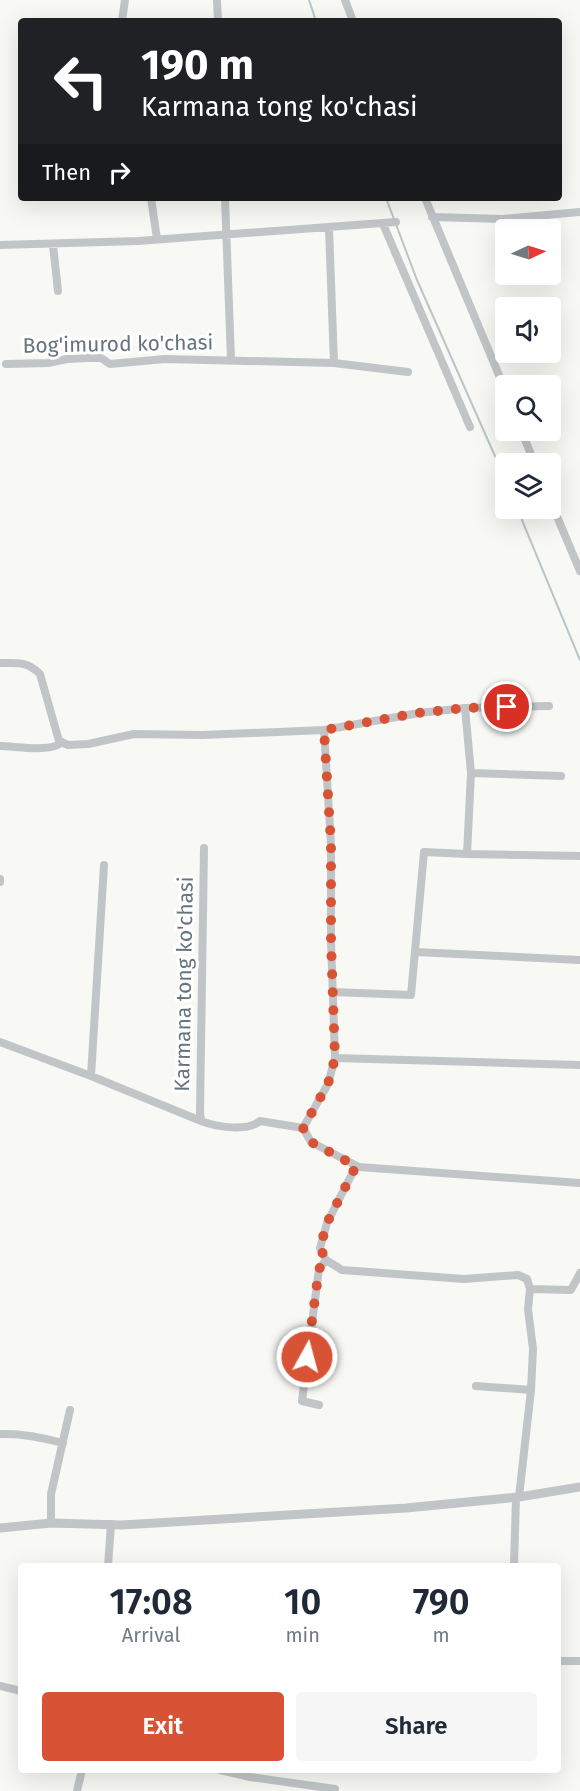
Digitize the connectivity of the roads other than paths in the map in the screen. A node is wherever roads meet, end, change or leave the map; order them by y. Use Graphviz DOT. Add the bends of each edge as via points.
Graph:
graph roads {
  1 [pos="125,0"];
  2 [pos="217,0"];
  3 [pos="122,18"];
  4 [pos="218,18"];
  5 [pos="151,201"];
  6 [pos="225,201"];
  7 [pos="426,201"];
  8 [pos="580,212"];
  9 [pos="432,217"];
  10 [pos="396,222"];
  11 [pos="383,224"];
  12 [pos="329,228"];
  13 [pos="226,233"];
  14 [pos="157,239"];
  15 [pos="0,245"];
  16 [pos="53,245"];
  17 [pos="58,291"];
  18 [pos="231,359"];
  19 [pos="334,363"];
  20 [pos="6,364"];
  21 [pos="408,372"];
  22 [pos="499,375"];
  23 [pos="470,427"];
  24 [pos="558,519"];
  25 [pos="580,571"];
  26 [pos="0,663"];
  27 [pos="549,706"];
  28 [pos="465,708"];
  29 [pos="324,730"];
  30 [pos="63,742"];
  31 [pos="0,746"];
  32 [pos="471,773"];
  33 [pos="561,776"];
  34 [pos="204,848"];
  35 [pos="467,854"];
  36 [pos="580,856"];
  37 [pos="104,865"];
  38 [pos="416,951"];
  39 [pos="580,960"];
  40 [pos="333,992"];
  41 [pos="0,1042"];
  42 [pos="335,1058"];
  43 [pos="580,1065"];
  44 [pos="91,1076"];
  45 [pos="201,1121"];
  46 [pos="303,1128"];
  47 [pos="356,1166"];
  48 [pos="580,1183"];
  49 [pos="326,1260"];
  50 [pos="580,1273"];
  51 [pos="530,1289"];
  52 [pos="476,1386"];
  53 [pos="531,1390"];
  54 [pos="319,1405"];
  55 [pos="70,1410"];
  56 [pos="0,1434"];
  57 [pos="63,1443"];
  58 [pos="580,1486"];
  59 [pos="517,1497"];
  60 [pos="51,1523"];
  61 [pos="111,1524"];
  62 [pos="0,1528"];
  63 [pos="108,1563"];
  64 [pos="514,1563"];
  65 [pos="561,1661"];
  66 [pos="580,1661"];
  67 [pos="0,1686"];
  68 [pos="18,1690"];
  69 [pos="81,1773"];
  70 [pos="233,1773"];
  71 [pos="335,1789"];
  72 [pos="77,1791"];
  1 -- 3 [label="street"];
  2 -- 4 [label="street"];
  5 -- 14 [label="street"];
  6 -- 13 [label="street, Bog'imurod ko'chasi"];
  7 -- 9 [label="street"];
  8 -- 9 [label="street" via="503,219"];
  9 -- 22 [label="street"];
  10 -- 11 [label="street"];
  11 -- 12 [label="street"];
  11 -- 23 [label="street"];
  12 -- 13 [label="street"];
  12 -- 19 [label="street"];
  13 -- 14 [label="street"];
  13 -- 18 [label="street, Bog'imurod ko'chasi"];
  14 -- 16 [label="street"];
  15 -- 16 [label="street"];
  16 -- 17 [label="street"];
  18 -- 19 [label="street, Bog'imurod ko'chasi"];
  18 -- 20 [label="street, Bog'imurod ko'chasi" via="110,364 101,358 88,358"];
  19 -- 21 [label="street, Bog'imurod ko'chasi"];
  24 -- 25 [label="street"];
  26 -- 30 [label="street" via="32,666 40,674 59,741"];
  27 -- 28 [label="street"];
  28 -- 29 [label="street"];
  28 -- 32 [label="street"];
  29 -- 30 [label="street" via="134,734 88,744"];
  29 -- 40 [label="street" via="331,844"];
  30 -- 31 [label="street" via="47,748"];
  32 -- 33 [label="street"];
  32 -- 35 [label="street"];
  34 -- 45 [label="street, Karmana tong ko'chasi"];
  35 -- 36 [label="street"];
  35 -- 38 [label="street" via="424,852"];
  37 -- 44 [label="street"];
  38 -- 39 [label="street"];
  38 -- 40 [label="street" via="411,995"];
  40 -- 42 [label="street"];
  41 -- 44 [label="street, Karmana tong ko'chasi"];
  42 -- 43 [label="street"];
  42 -- 46 [label="street" via="328,1084"];
  44 -- 45 [label="street, Karmana tong ko'chasi"];
  45 -- 46 [label="street, Karmana tong ko'chasi" via="242,1127 255,1126 260,1121"];
  46 -- 47 [label="street" via="311,1142"];
  47 -- 48 [label="street"];
  47 -- 49 [label="street" via="327,1223 320,1248"];
  49 -- 51 [label="street" via="342,1270 464,1279 518,1275 527,1280"];
  49 -- 54 [label="street" via="319,1269 302,1401"];
  50 -- 51 [label="street" via="571,1290"];
  51 -- 53 [label="street"];
  52 -- 53 [label="street"];
  53 -- 59 [label="street"];
  55 -- 57 [label="street"];
  56 -- 57 [label="street" via="39,1436"];
  57 -- 60 [label="street" via="51,1494"];
  58 -- 59 [label="street"];
  59 -- 61 [label="street" via="406,1508"];
  59 -- 64 [label="street"];
  60 -- 61 [label="street"];
  60 -- 62 [label="street"];
  61 -- 63 [label="street"];
  65 -- 66 [label="street"];
  67 -- 68 [label="street"];
  69 -- 72 [label="street"];
  70 -- 71 [label="street"];
}
